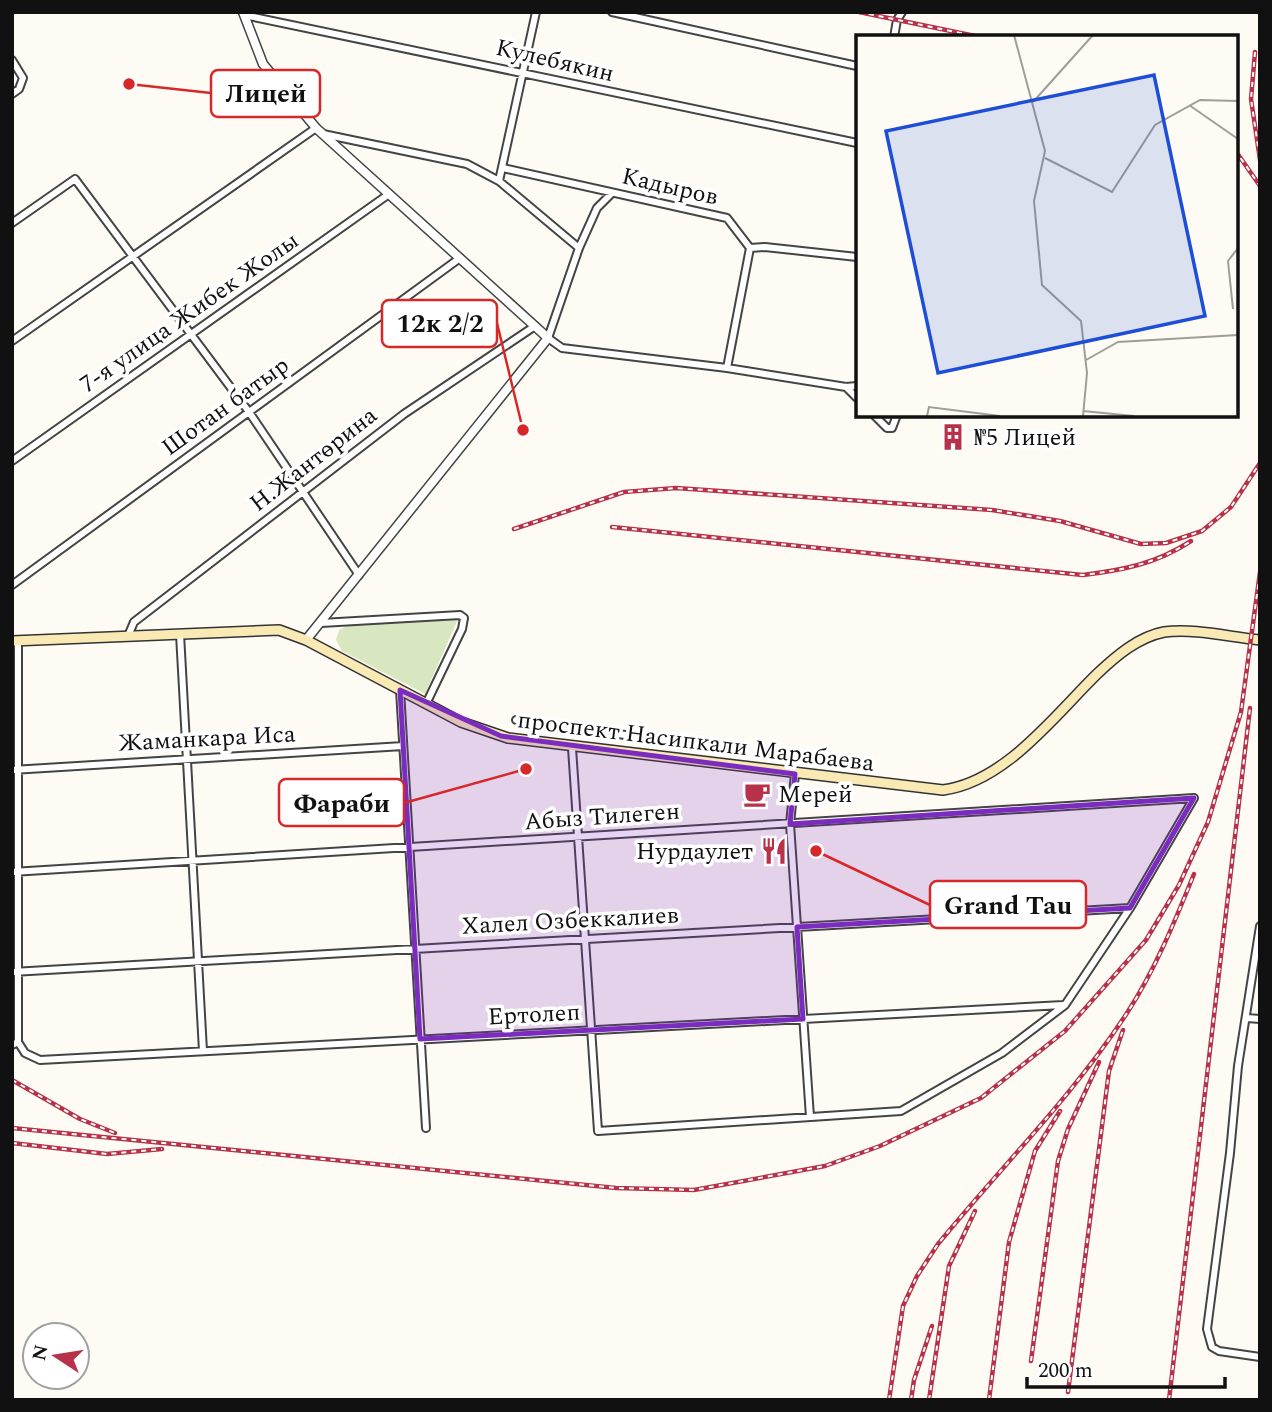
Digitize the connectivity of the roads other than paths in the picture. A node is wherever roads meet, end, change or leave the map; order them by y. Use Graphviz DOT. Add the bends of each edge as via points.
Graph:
graph roads {
  1 [pos="536,12"];
  2 [pos="612,12"];
  3 [pos="902,12"];
  4 [pos="244,14"];
  5 [pos="894,35"];
  6 [pos="12,60"];
  7 [pos="856,66"];
  8 [pos="525,72"];
  9 [pos="12,94"];
  10 [pos="320,131"];
  11 [pos="856,143"];
  12 [pos="503,168"];
  13 [pos="499,181"];
  14 [pos="612,193"];
  15 [pos="389,194"];
  16 [pos="12,223"];
  17 [pos="579,248"];
  18 [pos="750,248"];
  19 [pos="856,257"];
  20 [pos="131,258"];
  21 [pos="460,258"];
  22 [pos="534,326"];
  23 [pos="191,334"];
  24 [pos="548,338"];
  25 [pos="12,341"];
  26 [pos="727,368"];
  27 [pos="856,386"];
  28 [pos="846,387"];
  29 [pos="856,397"];
  30 [pos="249,412"];
  31 [pos="875,416"];
  32 [pos="897,416"];
  33 [pos="12,461"];
  34 [pos="302,491"];
  35 [pos="359,575"];
  36 [pos="12,585"];
  37 [pos="321,623"];
  38 [pos="180,634"];
  39 [pos="128,636"];
  40 [pos="15,640"];
  41 [pos="306,640"];
  42 [pos="1260,640"];
  43 [pos="400,690"];
  44 [pos="426,704"];
  45 [pos="516,720"];
  46 [pos="647,738"];
  47 [pos="403,746"];
  48 [pos="572,748"];
  49 [pos="187,757"];
  50 [pos="15,770"];
  51 [pos="795,774"];
  52 [pos="790,824"];
  53 [pos="578,837"];
  54 [pos="410,847"];
  55 [pos="192,861"];
  56 [pos="15,872"];
  57 [pos="1130,908"];
  58 [pos="1260,926"];
  59 [pos="797,927"];
  60 [pos="585,939"];
  61 [pos="415,949"];
  62 [pos="198,961"];
  63 [pos="15,972"];
  64 [pos="1065,1004"];
  65 [pos="1247,1017"];
  66 [pos="803,1019"];
  67 [pos="1260,1019"];
  68 [pos="591,1030"];
  69 [pos="420,1039"];
  70 [pos="15,1044"];
  71 [pos="203,1051"];
  72 [pos="810,1117"];
  73 [pos="426,1128"];
  74 [pos="1260,1357"];
  1 -- 8 [label="street"];
  2 -- 7 [label="street"];
  3 -- 5 [label="street"];
  4 -- 8 [label="street, Кулебякин"];
  4 -- 10 [label="street" via="263,64"];
  6 -- 9 [label="street" via="23,78"];
  8 -- 11 [label="street, Кулебякин"];
  8 -- 12 [label="street"];
  10 -- 13 [label="street" via="447,158"];
  10 -- 15 [label="street"];
  10 -- 20 [label="street"];
  12 -- 13 [label="street"];
  12 -- 14 [label="street, Кадыров"];
  13 -- 17 [label="street"];
  14 -- 17 [label="street" via="597,208"];
  14 -- 18 [label="street, Кадыров" via="727,218"];
  15 -- 21 [label="street"];
  15 -- 23 [label="street, 7-я улица Жибек Жолы"];
  16 -- 20 [label="street" via="75,179"];
  17 -- 24 [label="street"];
  18 -- 19 [label="street"];
  18 -- 26 [label="street"];
  20 -- 23 [label="street"];
  20 -- 25 [label="street"];
  21 -- 22 [label="street"];
  21 -- 30 [label="street, Шотан батыр"];
  22 -- 24 [label="street"];
  22 -- 34 [label="street, Н.Жантөрина" via="404,414"];
  23 -- 30 [label="street"];
  23 -- 33 [label="street, 7-я улица Жибек Жолы"];
  24 -- 26 [label="street" via="562,348"];
  24 -- 35 [label="street"];
  26 -- 28 [label="street"];
  27 -- 28 [label="street"];
  28 -- 29 [label="street"];
  30 -- 34 [label="street"];
  30 -- 36 [label="street, Шотан батыр"];
  31 -- 32 [label="street" via="887,428 892,428"];
  34 -- 35 [label="street"];
  34 -- 39 [label="street, Н.Жантөрина" via="134,622"];
  35 -- 37 [label="street"];
  37 -- 41 [label="street"];
  37 -- 44 [label="street" via="464,618"];
  38 -- 39 [label="main road, проспект Насипкали Марабаева"];
  38 -- 41 [label="main road, проспект Насипкали Марабаева" via="267,629"];
  38 -- 49 [label="street"];
  39 -- 40 [label="main road, проспект Насипкали Марабаева"];
  40 -- 50 [label="street"];
  41 -- 43 [label="main road, проспект Насипкали Марабаева"];
  42 -- 51 [label="main road, проспект Насипкали Марабаева" via="1184,631 1147,637 1110,662 1003,765 961,787 924,788"];
  43 -- 44 [label="main road, проспект Насипкали Марабаева"];
  43 -- 47 [label="street"];
  44 -- 48 [label="main road, проспект Насипкали Марабаева" via="490,733"];
  45 -- 46 [label="street"];
  47 -- 49 [label="street, Жаманкара Иса"];
  47 -- 54 [label="street"];
  48 -- 51 [label="main road, проспект Насипкали Марабаева"];
  48 -- 53 [label="street"];
  49 -- 50 [label="street, Жаманкара Иса"];
  49 -- 55 [label="street"];
  50 -- 56 [label="street"];
  51 -- 52 [label="street"];
  52 -- 53 [label="street, Абыз Тилеген"];
  52 -- 57 [label="street, Абыз Тилеген" via="1194,799"];
  52 -- 59 [label="street"];
  53 -- 54 [label="street, Абыз Тилеген"];
  53 -- 60 [label="street"];
  54 -- 55 [label="street, Абыз Тилеген"];
  54 -- 61 [label="street"];
  55 -- 56 [label="street, Абыз Тилеген"];
  55 -- 62 [label="street"];
  56 -- 63 [label="street"];
  57 -- 59 [label="street, Халел Озбеккалиев"];
  57 -- 64 [label="street"];
  58 -- 65 [label="street"];
  59 -- 60 [label="street, Халел Озбеккалиев"];
  59 -- 66 [label="street"];
  60 -- 61 [label="street, Халел Озбеккалиев"];
  60 -- 68 [label="street"];
  61 -- 62 [label="street, Халел Озбеккалиев"];
  61 -- 69 [label="street"];
  62 -- 63 [label="street, Халел Озбеккалиев"];
  62 -- 71 [label="street"];
  63 -- 70 [label="street"];
  64 -- 66 [label="street, Ертолеп"];
  64 -- 72 [label="street" via="1002,1053 901,1111"];
  65 -- 67 [label="street"];
  65 -- 74 [label="street" via="1207,1329 1212,1347 1219,1351"];
  66 -- 68 [label="street, Ертолеп"];
  66 -- 72 [label="street"];
  68 -- 69 [label="street, Ертолеп"];
  68 -- 72 [label="street" via="598,1131"];
  69 -- 71 [label="street, Ертолеп"];
  69 -- 73 [label="street"];
  70 -- 71 [label="street, Ертолеп" via="40,1060"];
}
